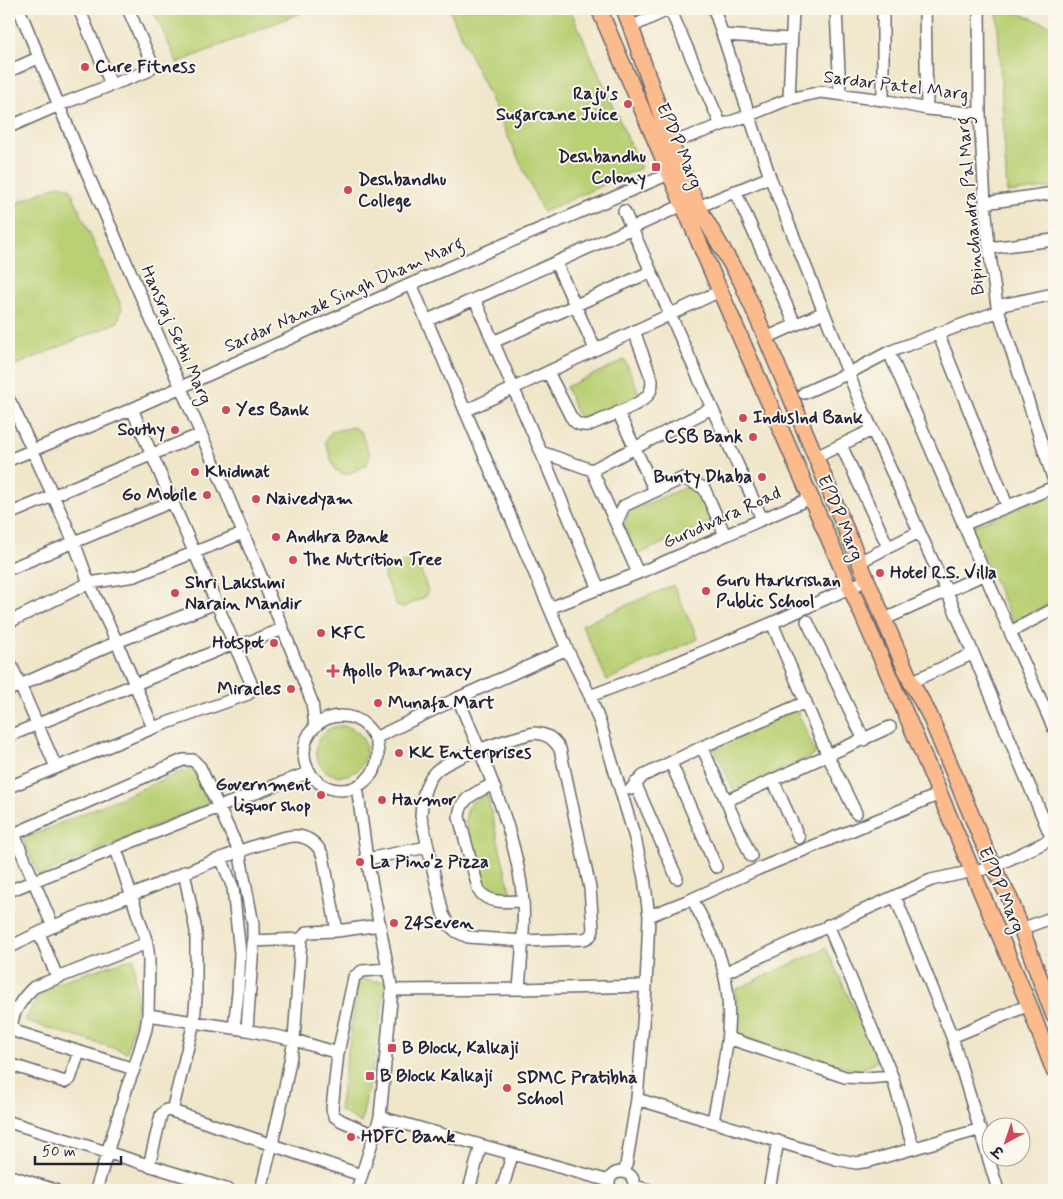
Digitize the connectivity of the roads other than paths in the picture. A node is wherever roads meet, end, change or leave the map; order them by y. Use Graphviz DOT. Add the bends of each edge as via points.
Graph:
graph roads {
  1 [pos="19,9"];
  2 [pos="79,9"];
  3 [pos="128,9"];
  4 [pos="599,9"];
  5 [pos="624,9"];
  6 [pos="670,9"];
  7 [pos="714,9"];
  8 [pos="793,9"];
  9 [pos="836,9"];
  10 [pos="883,9"];
  11 [pos="925,9"];
  12 [pos="979,9"];
  13 [pos="631,27"];
  14 [pos="723,35"];
  15 [pos="791,39"];
  16 [pos="38,58"];
  17 [pos="9,71"];
  18 [pos="111,84"];
  19 [pos="840,94"];
  20 [pos="789,99"];
  21 [pos="884,100"];
  22 [pos="59,105"];
  23 [pos="927,109"];
  24 [pos="980,114"];
  25 [pos="750,115"];
  26 [pos="721,125"];
  27 [pos="9,127"];
  28 [pos="665,145"];
  29 [pos="676,171"];
  30 [pos="770,177"];
  31 [pos="736,191"];
  32 [pos="1054,193"];
  33 [pos="985,203"];
  34 [pos="691,206"];
  35 [pos="624,211"];
  36 [pos="631,229"];
  37 [pos="1054,240"];
  38 [pos="989,248"];
  39 [pos="556,263"];
  40 [pos="650,272"];
  41 [pos="412,284"];
  42 [pos="720,291"];
  43 [pos="1054,294"];
  44 [pos="475,300"];
  45 [pos="575,305"];
  46 [pos="998,308"];
  47 [pos="824,312"];
  48 [pos="669,315"];
  49 [pos="428,320"];
  50 [pos="795,324"];
  51 [pos="634,331"];
  52 [pos="938,333"];
  53 [pos="766,338"];
  54 [pos="493,342"];
  55 [pos="595,349"];
  56 [pos="889,352"];
  57 [pos="548,372"];
  58 [pos="848,373"];
  59 [pos="180,387"];
  60 [pos="514,388"];
  61 [pos="804,393"];
  62 [pos="9,400"];
  63 [pos="712,408"];
  64 [pos="132,409"];
  65 [pos="465,411"];
  66 [pos="618,412"];
  67 [pos="872,430"];
  68 [pos="201,434"];
  69 [pos="842,445"];
  70 [pos="636,448"];
  71 [pos="32,449"];
  72 [pos="541,452"];
  73 [pos="151,454"];
  74 [pos="816,457"];
  75 [pos="9,460"];
  76 [pos="592,470"];
  77 [pos="1054,481"];
  78 [pos="1054,487"];
  79 [pos="655,491"];
  80 [pos="53,495"];
  81 [pos="812,498"];
  82 [pos="171,502"];
  83 [pos="1008,506"];
  84 [pos="9,514"];
  85 [pos="762,519"];
  86 [pos="616,524"];
  87 [pos="963,525"];
  88 [pos="918,532"];
  89 [pos="243,533"];
  90 [pos="725,535"];
  91 [pos="74,542"];
  92 [pos="888,547"];
  93 [pos="194,552"];
  94 [pos="859,562"];
  95 [pos="9,569"];
  96 [pos="642,571"];
  97 [pos="985,574"];
  98 [pos="867,580"];
  99 [pos="90,583"];
  100 [pos="850,586"];
  101 [pos="599,589"];
  102 [pos="947,592"];
  103 [pos="216,603"];
  104 [pos="550,608"];
  105 [pos="1054,611"];
  106 [pos="885,619"];
  107 [pos="807,621"];
  108 [pos="9,622"];
  109 [pos="772,623"];
  110 [pos="283,629"];
  111 [pos="1010,632"];
  112 [pos="117,642"];
  113 [pos="233,644"];
  114 [pos="567,649"];
  115 [pos="972,654"];
  116 [pos="9,660"];
  117 [pos="911,682"];
  118 [pos="134,684"];
  119 [pos="20,685"];
  120 [pos="9,690"];
  121 [pos="590,696"];
  122 [pos="458,698"];
  123 [pos="312,702"];
  124 [pos="806,702"];
  125 [pos="333,717"];
  126 [pos="38,725"];
  127 [pos="315,727"];
  128 [pos="890,727"];
  129 [pos="153,728"];
  130 [pos="1054,729"];
  131 [pos="9,736"];
  132 [pos="375,738"];
  133 [pos="864,740"];
  134 [pos="702,747"];
  135 [pos="480,750"];
  136 [pos="828,756"];
  137 [pos="671,763"];
  138 [pos="56,767"];
  139 [pos="310,772"];
  140 [pos="773,780"];
  141 [pos="636,783"];
  142 [pos="493,784"];
  143 [pos="357,786"];
  144 [pos="9,787"];
  145 [pos="940,794"];
  146 [pos="623,801"];
  147 [pos="726,801"];
  148 [pos="219,807"];
  149 [pos="856,813"];
  150 [pos="11,835"];
  151 [pos="799,838"];
  152 [pos="1053,839"];
  153 [pos="427,847"];
  154 [pos="116,849"];
  155 [pos="239,851"];
  156 [pos="751,856"];
  157 [pos="222,858"];
  158 [pos="367,859"];
  159 [pos="993,866"];
  160 [pos="716,868"];
  161 [pos="184,872"];
  162 [pos="973,872"];
  163 [pos="677,878"];
  164 [pos="34,882"];
  165 [pos="9,891"];
  166 [pos="131,894"];
  167 [pos="895,896"];
  168 [pos="692,899"];
  169 [pos="523,901"];
  170 [pos="649,916"];
  171 [pos="1054,917"];
  172 [pos="380,925"];
  173 [pos="828,925"];
  174 [pos="53,927"];
  175 [pos="1021,929"];
  176 [pos="336,930"];
  177 [pos="39,933"];
  178 [pos="301,939"];
  179 [pos="253,941"];
  180 [pos="522,941"];
  181 [pos="147,943"];
  182 [pos="9,948"];
  183 [pos="388,969"];
  184 [pos="724,973"];
  185 [pos="56,977"];
  186 [pos="646,986"];
  187 [pos="520,989"];
  188 [pos="392,990"];
  189 [pos="1029,1004"];
  190 [pos="148,1015"];
  191 [pos="1054,1016"];
  192 [pos="194,1022"];
  193 [pos="234,1028"];
  194 [pos="247,1030"];
  195 [pos="952,1037"];
  196 [pos="728,1038"];
  197 [pos="294,1040"];
  198 [pos="79,1052"];
  199 [pos="338,1053"];
  200 [pos="9,1064"];
  201 [pos="134,1069"];
  202 [pos="1054,1071"];
  203 [pos="892,1076"];
  204 [pos="637,1099"];
  205 [pos="172,1111"];
  206 [pos="380,1117"];
  207 [pos="713,1121"];
  208 [pos="9,1122"];
  209 [pos="980,1126"];
  210 [pos="980,1129"];
  211 [pos="374,1135"];
  212 [pos="778,1141"];
  213 [pos="272,1144"];
  214 [pos="481,1145"];
  215 [pos="914,1147"];
  216 [pos="106,1152"];
  217 [pos="512,1155"];
  218 [pos="149,1166"];
  219 [pos="991,1166"];
  220 [pos="625,1172"];
  221 [pos="361,1175"];
  222 [pos="9,1178"];
  223 [pos="609,1186"];
  224 [pos="634,1188"];
  225 [pos="55,1190"];
  226 [pos="96,1190"];
  227 [pos="226,1190"];
  228 [pos="261,1190"];
  229 [pos="357,1190"];
  230 [pos="469,1190"];
  231 [pos="502,1190"];
  232 [pos="649,1190"];
  233 [pos="769,1190"];
  234 [pos="998,1190"];
  1 -- 16 [label="street, Hansraj Sethi Marg"];
  2 -- 18 [label="street"];
  3 -- 18 [label="street" via="152,66 144,73"];
  4 -- 28 [label="main road, EPDP Marg"];
  5 -- 13 [label="main road, EPDP Marg"];
  6 -- 13 [label="street"];
  6 -- 26 [label="street"];
  7 -- 14 [label="street"];
  8 -- 15 [label="street"];
  9 -- 19 [label="street"];
  10 -- 21 [label="street"];
  11 -- 23 [label="street"];
  12 -- 24 [label="street, Bipinchandra Pal Marg"];
  13 -- 28 [label="main road, EPDP Marg"];
  14 -- 15 [label="street"];
  14 -- 25 [label="street"];
  15 -- 20 [label="street"];
  16 -- 17 [label="street"];
  16 -- 22 [label="street, Hansraj Sethi Marg"];
  18 -- 22 [label="street"];
  19 -- 20 [label="street, Sardar Patel Marg" via="820,92"];
  19 -- 21 [label="street, Sardar Patel Marg"];
  20 -- 25 [label="street, Sardar Patel Marg"];
  21 -- 23 [label="street, Sardar Patel Marg"];
  22 -- 27 [label="street"];
  22 -- 59 [label="street, Hansraj Sethi Marg"];
  23 -- 24 [label="street, Sardar Patel Marg"];
  24 -- 33 [label="street, Bipinchandra Pal Marg"];
  25 -- 26 [label="street, Sardar Patel Marg"];
  25 -- 30 [label="street"];
  26 -- 28 [label="street, Sardar Patel Marg"];
  28 -- 29 [label="main road, EPDP Marg"];
  29 -- 34 [label="main road, EPDP Marg"];
  29 -- 41 [label="street, Sardar Nanak Singh Dham Marg"];
  30 -- 31 [label="street"];
  30 -- 47 [label="street"];
  31 -- 34 [label="street"];
  31 -- 50 [label="street"];
  32 -- 33 [label="street"];
  33 -- 38 [label="street, Bipinchandra Pal Marg"];
  34 -- 36 [label="street"];
  34 -- 42 [label="main road, EPDP Marg"];
  34 -- 53 [label="main road, EPDP Marg" via="741,281"];
  35 -- 36 [label="street"];
  36 -- 39 [label="street"];
  36 -- 40 [label="street"];
  37 -- 38 [label="street"];
  38 -- 46 [label="street, Bipinchandra Pal Marg"];
  39 -- 44 [label="street"];
  39 -- 45 [label="street"];
  40 -- 45 [label="street"];
  40 -- 48 [label="street"];
  41 -- 49 [label="street"];
  41 -- 59 [label="street, Sardar Nanak Singh Dham Marg"];
  42 -- 48 [label="street"];
  42 -- 81 [label="main road, EPDP Marg"];
  43 -- 46 [label="street"];
  44 -- 49 [label="street"];
  44 -- 54 [label="street"];
  45 -- 54 [label="street"];
  45 -- 55 [label="street"];
  46 -- 52 [label="street"];
  46 -- 77 [label="street, Bipinchandra Pal Marg"];
  47 -- 50 [label="street"];
  47 -- 58 [label="street"];
  48 -- 51 [label="street"];
  48 -- 63 [label="street"];
  49 -- 65 [label="street"];
  50 -- 53 [label="street"];
  51 -- 55 [label="street"];
  51 -- 66 [label="street" via="652,387 640,402"];
  52 -- 56 [label="street"];
  52 -- 83 [label="street"];
  53 -- 74 [label="main road, EPDP Marg"];
  54 -- 60 [label="street"];
  55 -- 57 [label="street"];
  56 -- 58 [label="street"];
  56 -- 87 [label="street"];
  57 -- 60 [label="street"];
  57 -- 66 [label="street" via="575,423 589,425"];
  58 -- 61 [label="street"];
  58 -- 67 [label="street"];
  59 -- 64 [label="street, Sardar Nanak Singh Dham Marg"];
  59 -- 68 [label="street, Hansraj Sethi Marg"];
  60 -- 65 [label="street"];
  60 -- 72 [label="street"];
  62 -- 71 [label="street"];
  63 -- 70 [label="street"];
  63 -- 85 [label="street"];
  64 -- 71 [label="street, Sardar Nanak Singh Dham Marg"];
  64 -- 73 [label="street"];
  65 -- 104 [label="street"];
  66 -- 70 [label="street"];
  67 -- 69 [label="street"];
  67 -- 88 [label="street"];
  68 -- 73 [label="street"];
  68 -- 89 [label="street, Hansraj Sethi Marg"];
  69 -- 74 [label="street"];
  69 -- 92 [label="street"];
  70 -- 76 [label="street"];
  70 -- 79 [label="street"];
  71 -- 75 [label="street, Sardar Nanak Singh Dham Marg"];
  71 -- 80 [label="street"];
  72 -- 76 [label="street"];
  72 -- 101 [label="street"];
  73 -- 80 [label="street"];
  73 -- 82 [label="street"];
  74 -- 94 [label="main road, EPDP Marg"];
  76 -- 86 [label="street"];
  78 -- 83 [label="street"];
  79 -- 86 [label="street" via="624,506"];
  79 -- 90 [label="street" via="683,478 704,488"];
  80 -- 84 [label="street"];
  80 -- 91 [label="street"];
  81 -- 85 [label="street, Gurudwara Road"];
  81 -- 100 [label="main road, EPDP Marg"];
  82 -- 91 [label="street"];
  82 -- 93 [label="street"];
  83 -- 87 [label="street"];
  85 -- 90 [label="street, Gurudwara Road"];
  86 -- 96 [label="street"];
  87 -- 97 [label="street"];
  88 -- 92 [label="street"];
  88 -- 102 [label="street"];
  89 -- 93 [label="street"];
  89 -- 110 [label="street, Hansraj Sethi Marg"];
  90 -- 96 [label="street, Gurudwara Road"];
  91 -- 95 [label="street"];
  91 -- 99 [label="street"];
  92 -- 94 [label="street"];
  93 -- 99 [label="street" via="136,576"];
  93 -- 103 [label="street"];
  94 -- 98 [label="main road, EPDP Marg"];
  96 -- 101 [label="street, Gurudwara Road"];
  97 -- 102 [label="street"];
  97 -- 111 [label="street"];
  98 -- 100 [label="street"];
  98 -- 106 [label="main road, EPDP Marg"];
  99 -- 108 [label="street"];
  99 -- 112 [label="street"];
  100 -- 109 [label="street"];
  100 -- 145 [label="main road, EPDP Marg"];
  101 -- 104 [label="street, Gurudwara Road"];
  102 -- 106 [label="street"];
  102 -- 115 [label="street"];
  103 -- 112 [label="street"];
  103 -- 113 [label="street"];
  104 -- 114 [label="street"];
  105 -- 111 [label="street"];
  106 -- 117 [label="main road, EPDP Marg"];
  107 -- 133 [label="street"];
  109 -- 121 [label="street"];
  109 -- 124 [label="street"];
  110 -- 113 [label="street" via="241,645"];
  110 -- 123 [label="street, Hansraj Sethi Marg"];
  111 -- 130 [label="street"];
  112 -- 118 [label="street"];
  112 -- 119 [label="street"];
  113 -- 118 [label="street"];
  113 -- 129 [label="street" via="252,690"];
  114 -- 121 [label="street"];
  114 -- 122 [label="street"];
  115 -- 117 [label="street"];
  115 -- 152 [label="street"];
  116 -- 119 [label="street"];
  117 -- 159 [label="main road, EPDP Marg" via="929,714"];
  118 -- 126 [label="street"];
  118 -- 129 [label="street"];
  119 -- 120 [label="street"];
  119 -- 126 [label="street"];
  121 -- 146 [label="street"];
  122 -- 132 [label="street"];
  122 -- 135 [label="street"];
  123 -- 125 [label="street"];
  123 -- 127 [label="street, Hansraj Sethi Marg"];
  124 -- 134 [label="street"];
  124 -- 136 [label="street"];
  125 -- 127 [label="street"];
  125 -- 132 [label="street" via="346,716 358,720"];
  126 -- 131 [label="street"];
  126 -- 138 [label="street"];
  127 -- 139 [label="street" via="307,737 304,750"];
  128 -- 133 [label="street"];
  129 -- 138 [label="street"];
  132 -- 143 [label="street" via="378,749 373,771"];
  133 -- 136 [label="street"];
  134 -- 137 [label="street"];
  134 -- 147 [label="street"];
  135 -- 142 [label="street"];
  135 -- 153 [label="street" via="451,762 436,772 426,786 421,816"];
  135 -- 180 [label="street" via="518,737 545,734 560,749 564,766 590,888 593,929 589,938 584,939"];
  136 -- 140 [label="street"];
  136 -- 149 [label="street"];
  137 -- 141 [label="street" via="643,776"];
  137 -- 160 [label="street"];
  138 -- 144 [label="street"];
  139 -- 143 [label="street" via="317,781 336,789"];
  139 -- 148 [label="street"];
  140 -- 147 [label="street"];
  140 -- 151 [label="street"];
  141 -- 146 [label="street"];
  141 -- 163 [label="street"];
  142 -- 169 [label="street" via="510,838"];
  142 -- 169 [label="street" via="468,797 460,809 479,891 497,901"];
  143 -- 158 [label="street"];
  145 -- 162 [label="main road, EPDP Marg"];
  145 -- 168 [label="street"];
  146 -- 170 [label="street" via="637,846"];
  147 -- 156 [label="street"];
  148 -- 150 [label="street" via="200,767 193,760 183,760"];
  148 -- 154 [label="street"];
  148 -- 155 [label="street"];
  150 -- 164 [label="street"];
  152 -- 159 [label="street"];
  153 -- 158 [label="street"];
  153 -- 180 [label="street" via="443,914 449,925 468,937"];
  154 -- 164 [label="street"];
  154 -- 166 [label="street"];
  155 -- 157 [label="street"];
  155 -- 176 [label="street" via="297,836 318,847 323,856"];
  155 -- 179 [label="street"];
  157 -- 161 [label="street"];
  157 -- 193 [label="street" via="233,888 240,953"];
  158 -- 172 [label="street"];
  159 -- 162 [label="street"];
  159 -- 175 [label="main road, EPDP Marg" via="1010,898"];
  161 -- 166 [label="street"];
  161 -- 192 [label="street" via="196,931"];
  162 -- 167 [label="street" via="931,880"];
  162 -- 189 [label="main road, EPDP Marg"];
  164 -- 165 [label="street"];
  164 -- 174 [label="street"];
  166 -- 174 [label="street"];
  166 -- 181 [label="street"];
  167 -- 173 [label="street"];
  167 -- 195 [label="street"];
  168 -- 170 [label="street"];
  168 -- 184 [label="street" via="713,940"];
  169 -- 180 [label="street"];
  170 -- 186 [label="street"];
  171 -- 175 [label="street"];
  172 -- 176 [label="street"];
  172 -- 183 [label="street"];
  173 -- 184 [label="street"];
  173 -- 203 [label="street"];
  174 -- 177 [label="street"];
  175 -- 191 [label="main road, EPDP Marg"];
  176 -- 178 [label="street" via="307,932"];
  177 -- 182 [label="street"];
  177 -- 185 [label="street"];
  178 -- 179 [label="street"];
  178 -- 197 [label="street"];
  179 -- 194 [label="street"];
  180 -- 187 [label="street"];
  181 -- 185 [label="street"];
  181 -- 190 [label="street"];
  183 -- 188 [label="street"];
  183 -- 199 [label="street" via="362,971 354,977"];
  184 -- 196 [label="street"];
  185 -- 198 [label="street" via="29,992 11,1021 12,1027 17,1032"];
  186 -- 187 [label="street"];
  186 -- 204 [label="street"];
  187 -- 188 [label="street"];
  188 -- 206 [label="street"];
  189 -- 195 [label="street"];
  189 -- 202 [label="main road, EPDP Marg"];
  190 -- 192 [label="street"];
  190 -- 201 [label="street"];
  192 -- 193 [label="street"];
  192 -- 205 [label="street"];
  193 -- 194 [label="street"];
  194 -- 197 [label="street"];
  195 -- 209 [label="street"];
  196 -- 203 [label="street" via="845,1077"];
  196 -- 207 [label="street"];
  197 -- 199 [label="street"];
  197 -- 213 [label="street"];
  198 -- 200 [label="street" via="70,1079 65,1082"];
  198 -- 201 [label="street"];
  199 -- 211 [label="street" via="334,1116"];
  201 -- 216 [label="street"];
  203 -- 215 [label="street"];
  204 -- 207 [label="street"];
  204 -- 220 [label="street"];
  205 -- 213 [label="street"];
  205 -- 218 [label="street" via="166,1110 161,1116"];
  206 -- 211 [label="street"];
  206 -- 214 [label="street"];
  207 -- 212 [label="street"];
  208 -- 216 [label="street"];
  210 -- 215 [label="street"];
  211 -- 221 [label="street"];
  212 -- 215 [label="street" via="856,1163"];
  212 -- 233 [label="street"];
  213 -- 221 [label="street"];
  213 -- 228 [label="street"];
  214 -- 217 [label="street"];
  214 -- 230 [label="street"];
  216 -- 218 [label="street"];
  216 -- 226 [label="street"];
  217 -- 223 [label="street"];
  217 -- 231 [label="street"];
  218 -- 227 [label="street"];
  219 -- 234 [label="street"];
  220 -- 223 [label="street" via="615,1174"];
  220 -- 224 [label="street" via="632,1178"];
  221 -- 229 [label="street"];
  222 -- 225 [label="street"];
  224 -- 232 [label="street"];
}
